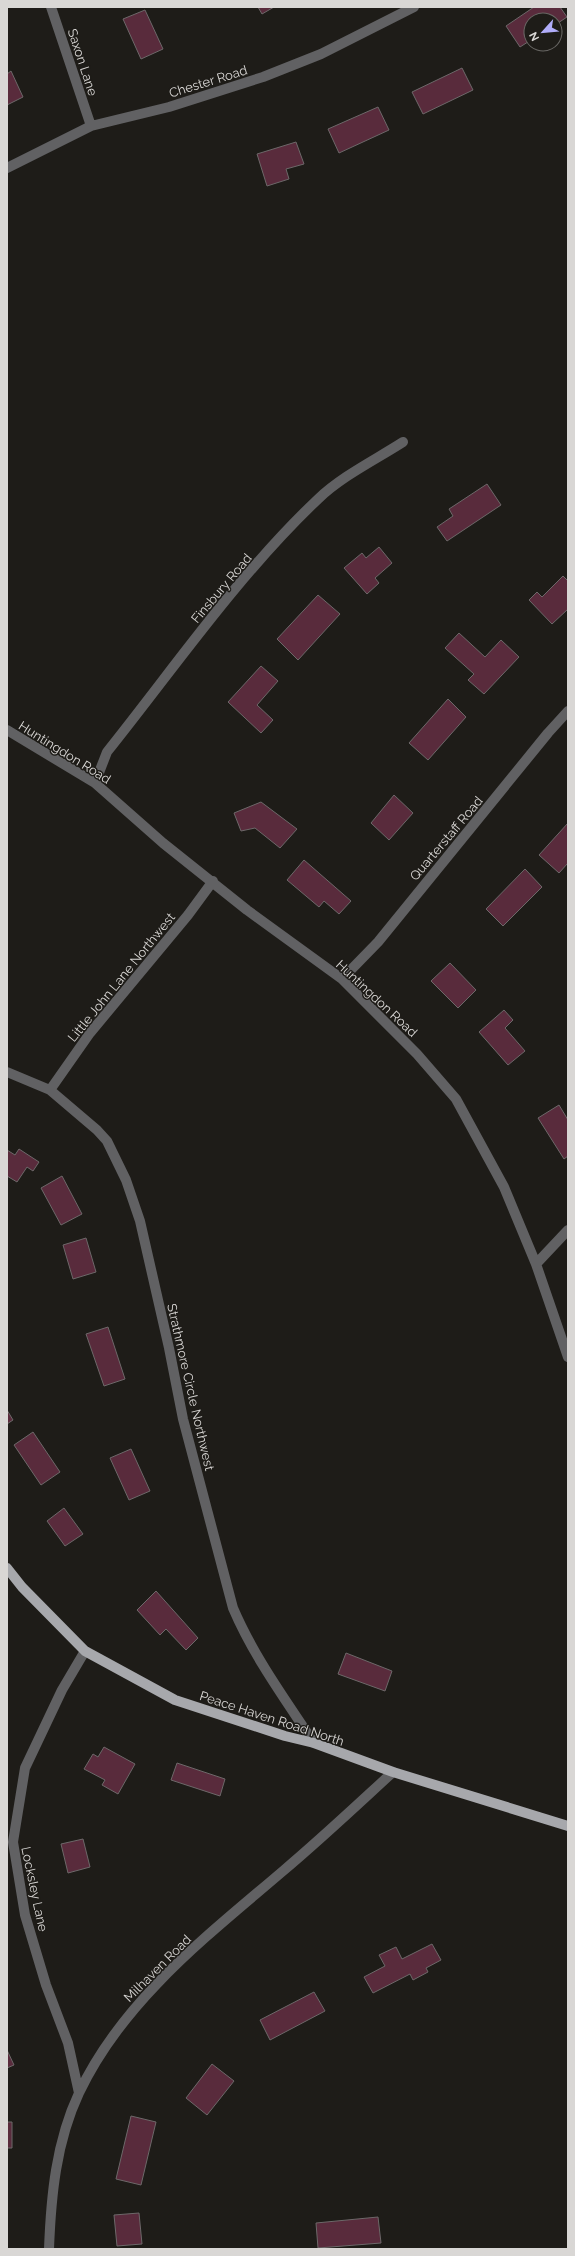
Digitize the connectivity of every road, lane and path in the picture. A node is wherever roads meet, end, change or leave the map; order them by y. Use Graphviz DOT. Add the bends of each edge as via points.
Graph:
graph roads {
  1 [pos="51,7"];
  2 [pos="414,7"];
  3 [pos="91,126"];
  4 [pos="7,168"];
  5 [pos="403,442"];
  6 [pos="568,711"];
  7 [pos="7,730"];
  8 [pos="95,782"];
  9 [pos="213,881"];
  10 [pos="342,979"];
  11 [pos="7,1072"];
  12 [pos="50,1090"];
  13 [pos="568,1230"];
  14 [pos="536,1264"];
  15 [pos="568,1357"];
  16 [pos="7,1568"];
  17 [pos="85,1651"];
  18 [pos="314,1743"];
  19 [pos="393,1772"];
  20 [pos="568,1826"];
  21 [pos="79,2093"];
  22 [pos="49,2249"];
  1 -- 3 [label="street, Saxon Lane"];
  2 -- 3 [label="street, Chester Road" via="321,54 263,77 169,107"];
  3 -- 4 [label="street, Chester Road"];
  5 -- 8 [label="street, Finsbury Road" via="319,498 255,567 106,752"];
  6 -- 10 [label="street, Quarterstaff Road" via="378,942"];
  7 -- 8 [label="street, Huntingdon Road"];
  8 -- 9 [label="street, Huntingdon Road" via="163,842"];
  9 -- 10 [label="street, Huntingdon Road" via="247,910"];
  9 -- 12 [label="street, Little John Lane Northwest" via="174,933 90,1033"];
  10 -- 14 [label="street, Huntingdon Road" via="418,1054 456,1099 504,1187"];
  11 -- 12 [label="street, Strathmore Circle Northwest"];
  12 -- 18 [label="street, Strathmore Circle Northwest" via="107,1141 126,1180 140,1221 183,1419 233,1608 244,1635 262,1666"];
  13 -- 14 [label="street"];
  14 -- 15 [label="street, Huntingdon Road"];
  16 -- 17 [label="main road, Peace Haven Road North" via="22,1587"];
  17 -- 18 [label="main road, Peace Haven Road North" via="176,1700 277,1734"];
  17 -- 21 [label="street, Locksley Lane" via="62,1690 25,1768 12,1842 25,1915 46,1985 68,2043"];
  18 -- 19 [label="main road, Peace Haven Road North"];
  19 -- 20 [label="main road, Peace Haven Road North"];
  19 -- 21 [label="street, Milhaven Road" via="181,1960 139,2003 97,2059"];
  21 -- 22 [label="street, Milhaven Road" via="59,2152 51,2199"];
}
